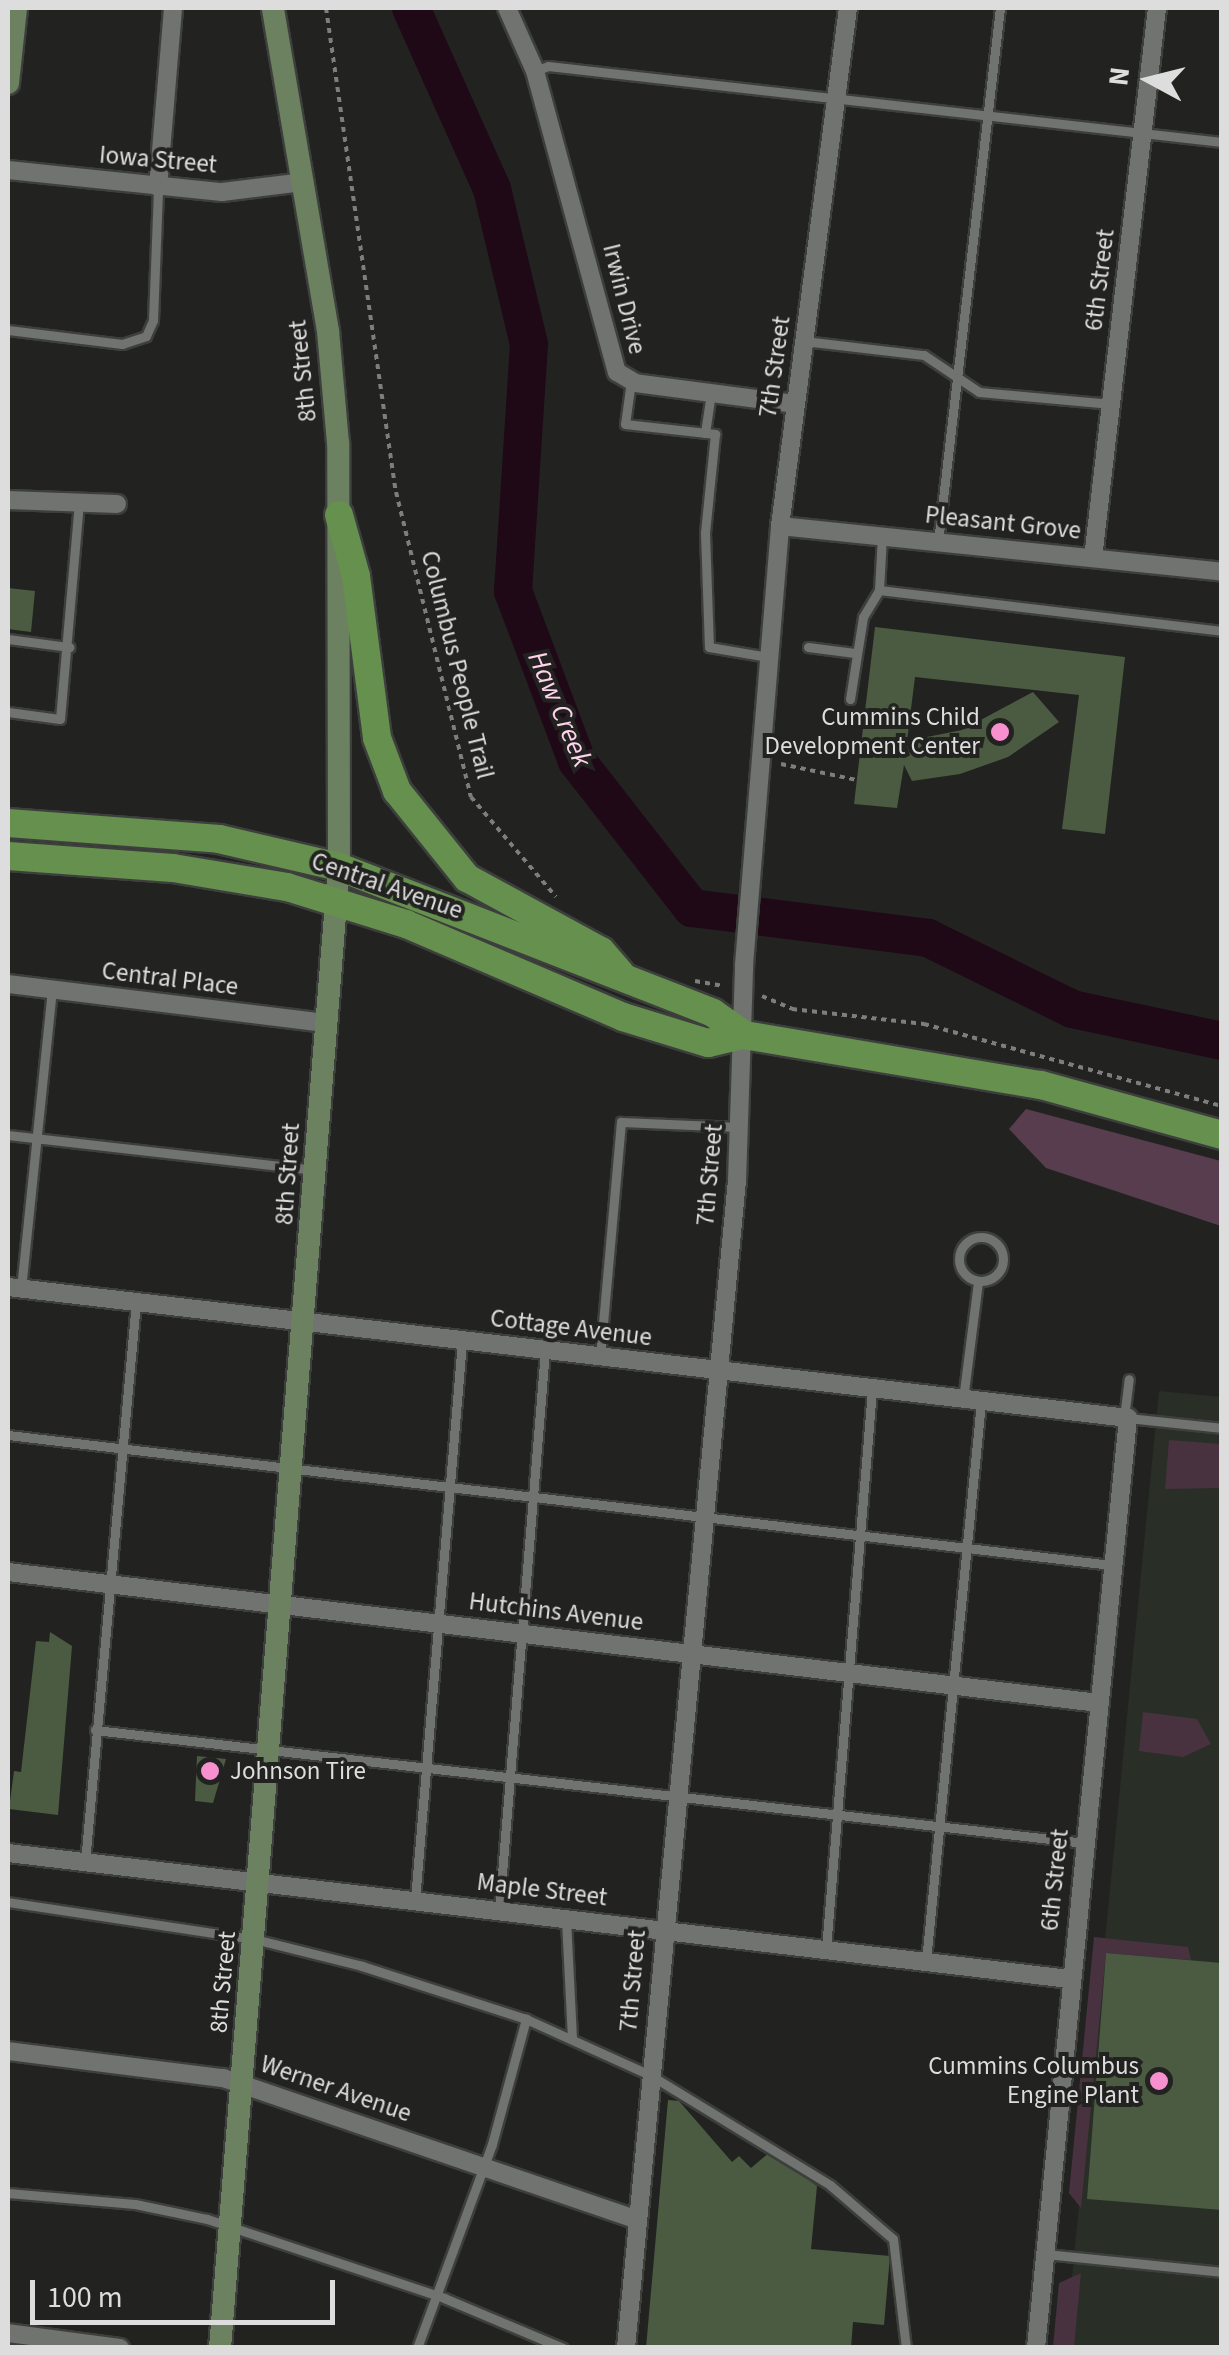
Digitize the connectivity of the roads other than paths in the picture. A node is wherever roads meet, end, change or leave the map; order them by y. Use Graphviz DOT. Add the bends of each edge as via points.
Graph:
graph roads {
  1 [pos="174,8"];
  2 [pos="273,8"];
  3 [pos="507,8"];
  4 [pos="848,8"];
  5 [pos="1000,8"];
  6 [pos="1158,8"];
  7 [pos="13,12"];
  8 [pos="535,71"];
  9 [pos="8,83"];
  10 [pos="837,98"];
  11 [pos="987,118"];
  12 [pos="1143,134"];
  13 [pos="1222,142"];
  14 [pos="8,170"];
  15 [pos="304,182"];
  16 [pos="158,187"];
  17 [pos="8,330"];
  18 [pos="804,342"];
  19 [pos="954,375"];
  20 [pos="631,381"];
  21 [pos="711,393"];
  22 [pos="795,404"];
  23 [pos="1111,404"];
  24 [pos="705,433"];
  25 [pos="8,500"];
  26 [pos="79,502"];
  27 [pos="117,504"];
  28 [pos="339,515"];
  29 [pos="780,526"];
  30 [pos="882,536"];
  31 [pos="938,542"];
  32 [pos="1093,558"];
  33 [pos="1222,572"];
  34 [pos="878,590"];
  35 [pos="1222,631"];
  36 [pos="8,639"];
  37 [pos="68,647"];
  38 [pos="808,647"];
  39 [pos="855,653"];
  40 [pos="768,657"];
  41 [pos="850,699"];
  42 [pos="8,712"];
  43 [pos="8,824"];
  44 [pos="8,856"];
  45 [pos="339,866"];
  46 [pos="336,902"];
  47 [pos="8,984"];
  48 [pos="628,984"];
  49 [pos="52,990"];
  50 [pos="328,1023"];
  51 [pos="744,1035"];
  52 [pos="739,1127"];
  53 [pos="1222,1134"];
  54 [pos="8,1135"];
  55 [pos="40,1138"];
  56 [pos="316,1171"];
  57 [pos="978,1282"];
  58 [pos="14,1288"];
  59 [pos="136,1302"];
  60 [pos="304,1322"];
  61 [pos="462,1340"];
  62 [pos="545,1350"];
  63 [pos="600,1357"];
  64 [pos="715,1370"];
  65 [pos="1129,1379"];
  66 [pos="872,1388"];
  67 [pos="972,1400"];
  68 [pos="1126,1418"];
  69 [pos="1222,1428"];
  70 [pos="8,1435"];
  71 [pos="118,1450"];
  72 [pos="293,1468"];
  73 [pos="450,1488"];
  74 [pos="533,1496"];
  75 [pos="700,1519"];
  76 [pos="859,1536"];
  77 [pos="965,1548"];
  78 [pos="1112,1565"];
  79 [pos="8,1572"];
  80 [pos="111,1584"];
  81 [pos="282,1604"];
  82 [pos="438,1623"];
  83 [pos="521,1633"];
  84 [pos="686,1653"];
  85 [pos="847,1673"];
  86 [pos="951,1685"];
  87 [pos="1098,1703"];
  88 [pos="95,1730"];
  89 [pos="270,1745"];
  90 [pos="429,1767"];
  91 [pos="512,1777"];
  92 [pos="674,1794"];
  93 [pos="834,1812"];
  94 [pos="940,1825"];
  95 [pos="1085,1842"];
  96 [pos="8,1853"];
  97 [pos="85,1862"];
  98 [pos="259,1881"];
  99 [pos="414,1900"];
  100 [pos="8,1902"];
  101 [pos="499,1910"];
  102 [pos="566,1918"];
  103 [pos="663,1929"];
  104 [pos="254,1939"];
  105 [pos="826,1949"];
  106 [pos="926,1961"];
  107 [pos="1070,1978"];
  108 [pos="526,2019"];
  109 [pos="572,2039"];
  110 [pos="8,2051"];
  111 [pos="650,2075"];
  112 [pos="242,2084"];
  113 [pos="478,2164"];
  114 [pos="8,2193"];
  115 [pos="637,2220"];
  116 [pos="230,2232"];
  117 [pos="1045,2254"];
  118 [pos="1222,2272"];
  119 [pos="434,2297"];
  120 [pos="8,2333"];
  121 [pos="87,2345"];
  122 [pos="120,2348"];
  123 [pos="220,2348"];
  124 [pos="416,2348"];
  125 [pos="563,2348"];
  126 [pos="626,2348"];
  127 [pos="906,2348"];
  128 [pos="1036,2348"];
  1 -- 16 [label="street"];
  2 -- 15 [label="street, 8th Street"];
  3 -- 8 [label="street, Irwin Drive"];
  4 -- 10 [label="street, 7th Street"];
  5 -- 11 [label="lane"];
  6 -- 12 [label="street, 6th Street"];
  7 -- 9 [label="street"];
  8 -- 10 [label="lane"];
  8 -- 20 [label="street, Irwin Drive" via="595,275 608,356"];
  10 -- 11 [label="lane"];
  10 -- 18 [label="street, 7th Street"];
  11 -- 12 [label="lane"];
  11 -- 19 [label="lane"];
  12 -- 13 [label="lane"];
  12 -- 23 [label="street, 6th Street"];
  14 -- 16 [label="street, Iowa Street"];
  15 -- 16 [label="street, Iowa Street" via="222,192"];
  15 -- 28 [label="street, 8th Street" via="328,332"];
  16 -- 17 [label="lane" via="153,320 146,336 122,344"];
  18 -- 19 [label="lane" via="924,355"];
  18 -- 22 [label="street, 7th Street"];
  19 -- 23 [label="lane" via="980,392"];
  19 -- 31 [label="lane"];
  20 -- 21 [label="street, Irwin Drive"];
  20 -- 24 [label="lane" via="625,424"];
  21 -- 22 [label="street, Irwin Drive"];
  21 -- 24 [label="lane"];
  22 -- 29 [label="street, 7th Street"];
  23 -- 32 [label="street, 6th Street"];
  24 -- 40 [label="lane" via="715,434 706,533 709,647"];
  25 -- 26 [label="street"];
  26 -- 27 [label="street"];
  26 -- 37 [label="lane"];
  28 -- 45 [label="street, 8th Street"];
  28 -- 48 [label="main road" via="356,576 377,738 397,791 467,878 602,951"];
  29 -- 30 [label="street, Pleasant Grove"];
  29 -- 40 [label="street, 7th Street"];
  30 -- 31 [label="street, Pleasant Grove"];
  30 -- 34 [label="lane"];
  31 -- 32 [label="street, Pleasant Grove"];
  32 -- 33 [label="street, Pleasant Grove"];
  34 -- 35 [label="lane"];
  34 -- 39 [label="lane"];
  36 -- 37 [label="lane"];
  37 -- 42 [label="lane" via="60,719"];
  38 -- 39 [label="lane"];
  39 -- 41 [label="lane"];
  40 -- 51 [label="street, 7th Street"];
  43 -- 45 [label="main road, Central Avenue" via="219,839"];
  44 -- 46 [label="main road, Central Avenue" via="214,873"];
  45 -- 46 [label="street, 8th Street"];
  45 -- 48 [label="main road, Central Avenue"];
  46 -- 50 [label="street, 8th Street"];
  46 -- 51 [label="main road, Central Avenue" via="623,1017 708,1043"];
  47 -- 49 [label="street, Central Place"];
  48 -- 51 [label="main road, Central Avenue" via="714,1013"];
  49 -- 50 [label="street, Central Place"];
  49 -- 55 [label="lane"];
  50 -- 56 [label="street, 8th Street"];
  51 -- 52 [label="street, 7th Street"];
  51 -- 53 [label="main road, Central Avenue" via="1040,1084"];
  52 -- 63 [label="lane" via="620,1122"];
  52 -- 64 [label="street, 7th Street"];
  54 -- 55 [label="lane"];
  55 -- 56 [label="lane"];
  55 -- 58 [label="lane"];
  56 -- 60 [label="street, 8th Street"];
  57 -- 57 [label="lane" via="958,1261 968,1241 982,1237 1000,1248 1003,1261 998,1274"];
  57 -- 67 [label="lane"];
  58 -- 59 [label="street, Cottage Avenue"];
  59 -- 60 [label="street, Cottage Avenue"];
  59 -- 71 [label="lane"];
  60 -- 61 [label="street, Cottage Avenue"];
  60 -- 72 [label="street, 8th Street"];
  61 -- 62 [label="street, Cottage Avenue"];
  61 -- 73 [label="lane"];
  62 -- 63 [label="street, Cottage Avenue"];
  62 -- 74 [label="lane"];
  63 -- 64 [label="street, Cottage Avenue"];
  64 -- 66 [label="street, Cottage Avenue"];
  64 -- 75 [label="street, 7th Street"];
  65 -- 68 [label="lane"];
  66 -- 67 [label="street, Cottage Avenue"];
  66 -- 76 [label="lane"];
  67 -- 68 [label="street, Cottage Avenue"];
  67 -- 77 [label="lane"];
  68 -- 69 [label="lane"];
  68 -- 78 [label="street, 6th Street"];
  70 -- 71 [label="lane"];
  71 -- 72 [label="lane"];
  71 -- 80 [label="lane"];
  72 -- 73 [label="lane"];
  72 -- 81 [label="street, 8th Street"];
  73 -- 74 [label="lane"];
  73 -- 82 [label="lane"];
  74 -- 75 [label="lane"];
  74 -- 83 [label="lane"];
  75 -- 76 [label="lane"];
  75 -- 84 [label="street, 7th Street"];
  76 -- 77 [label="lane"];
  76 -- 85 [label="lane"];
  77 -- 78 [label="lane"];
  77 -- 86 [label="lane"];
  78 -- 87 [label="street, 6th Street"];
  79 -- 80 [label="street, Hutchins Avenue"];
  80 -- 81 [label="street, Hutchins Avenue"];
  80 -- 88 [label="lane"];
  81 -- 82 [label="street, Hutchins Avenue"];
  81 -- 89 [label="street, 8th Street"];
  82 -- 83 [label="street, Hutchins Avenue"];
  82 -- 90 [label="lane"];
  83 -- 84 [label="street, Hutchins Avenue"];
  83 -- 91 [label="lane"];
  84 -- 85 [label="street, Hutchins Avenue"];
  84 -- 92 [label="street, 7th Street"];
  85 -- 86 [label="street, Hutchins Avenue"];
  85 -- 93 [label="lane"];
  86 -- 87 [label="street, Hutchins Avenue"];
  86 -- 94 [label="lane"];
  87 -- 95 [label="street, 6th Street"];
  88 -- 89 [label="lane"];
  88 -- 97 [label="lane"];
  89 -- 90 [label="lane"];
  89 -- 98 [label="street, 8th Street"];
  90 -- 91 [label="lane"];
  90 -- 99 [label="lane"];
  91 -- 92 [label="lane"];
  91 -- 101 [label="lane"];
  92 -- 93 [label="lane"];
  92 -- 103 [label="street, 7th Street"];
  93 -- 94 [label="lane"];
  93 -- 105 [label="lane"];
  94 -- 95 [label="lane"];
  94 -- 106 [label="lane"];
  95 -- 107 [label="street, 6th Street"];
  96 -- 97 [label="street, Maple Street"];
  97 -- 98 [label="street, Maple Street"];
  98 -- 99 [label="street, Maple Street"];
  98 -- 104 [label="street, 8th Street"];
  99 -- 101 [label="street, Maple Street"];
  100 -- 104 [label="lane"];
  101 -- 102 [label="street, Maple Street"];
  102 -- 103 [label="street, Maple Street"];
  102 -- 109 [label="lane"];
  103 -- 105 [label="street, Maple Street"];
  103 -- 111 [label="street, 7th Street"];
  104 -- 108 [label="lane"];
  104 -- 112 [label="street, 8th Street"];
  105 -- 106 [label="street, Maple Street"];
  106 -- 107 [label="street, Maple Street"];
  107 -- 117 [label="street, 6th Street"];
  108 -- 109 [label="lane"];
  108 -- 113 [label="lane" via="492,2144"];
  109 -- 111 [label="lane"];
  110 -- 112 [label="street, Werner Avenue"];
  111 -- 115 [label="street, 7th Street"];
  111 -- 127 [label="lane" via="830,2185 893,2239"];
  112 -- 113 [label="street, Werner Avenue"];
  112 -- 116 [label="street, 8th Street"];
  113 -- 115 [label="street, Werner Avenue"];
  113 -- 119 [label="lane"];
  114 -- 116 [label="lane" via="135,2204 207,2219"];
  115 -- 126 [label="street, 7th Street"];
  116 -- 119 [label="lane"];
  116 -- 123 [label="street, 8th Street"];
  117 -- 118 [label="lane"];
  117 -- 128 [label="street, 6th Street"];
  119 -- 124 [label="lane"];
  119 -- 125 [label="lane"];
  120 -- 121 [label="street"];
  121 -- 122 [label="street"];
}
